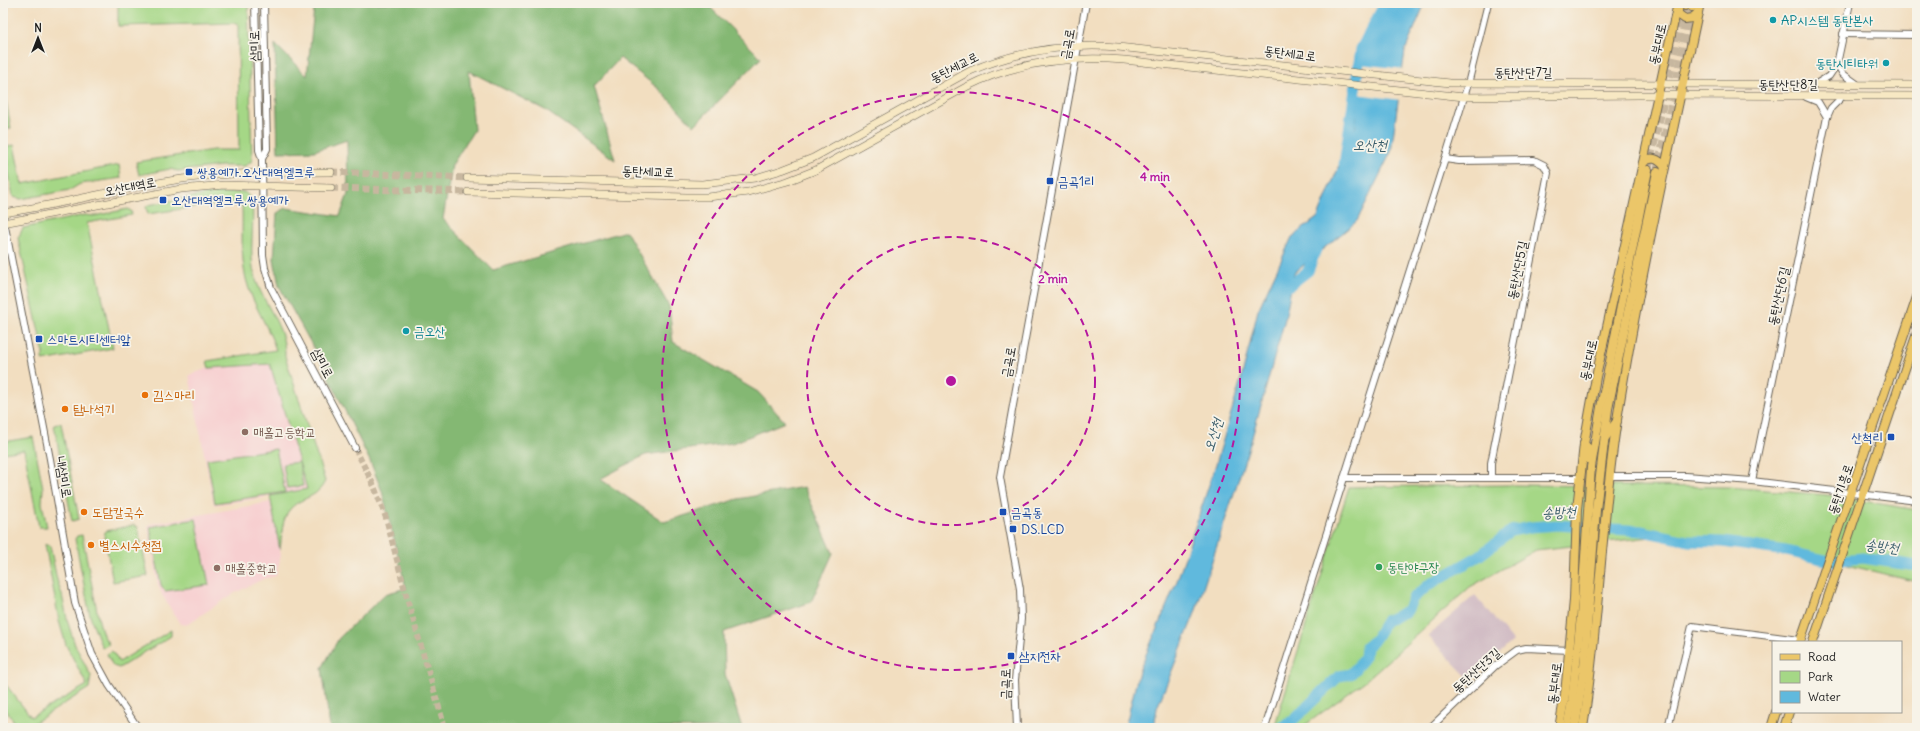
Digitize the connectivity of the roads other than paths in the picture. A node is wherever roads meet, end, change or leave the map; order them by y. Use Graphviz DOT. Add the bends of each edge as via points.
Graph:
graph roads {
  1 [pos="255,3"];
  2 [pos="264,3"];
  3 [pos="1086,3"];
  4 [pos="1488,3"];
  5 [pos="1700,3"];
  6 [pos="1850,3"];
  7 [pos="1687,6"];
  8 [pos="1843,34"];
  9 [pos="1917,35"];
  10 [pos="1078,45"];
  11 [pos="1075,58"];
  12 [pos="1837,64"];
  13 [pos="1661,83"];
  14 [pos="1468,84"];
  15 [pos="1683,84"];
  16 [pos="1815,84"];
  17 [pos="1857,84"];
  18 [pos="1917,85"];
  19 [pos="1658,95"];
  20 [pos="1681,95"];
  21 [pos="1803,96"];
  22 [pos="1843,96"];
  23 [pos="1917,96"];
  24 [pos="1464,97"];
  25 [pos="1827,117"];
  26 [pos="262,159"];
  27 [pos="1445,159"];
  28 [pos="1645,166"];
  29 [pos="1665,167"];
  30 [pos="262,172"];
  31 [pos="331,172"];
  32 [pos="1657,172"];
  33 [pos="468,178"];
  34 [pos="263,187"];
  35 [pos="331,188"];
  36 [pos="468,192"];
  37 [pos="3,219"];
  38 [pos="1917,298"];
  39 [pos="1917,333"];
  40 [pos="1617,420"];
  41 [pos="1604,439"];
  42 [pos="1584,444"];
  43 [pos="355,448"];
  44 [pos="1609,476"];
  45 [pos="1344,478"];
  46 [pos="1491,478"];
  47 [pos="1580,478"];
  48 [pos="1752,481"];
  49 [pos="1851,492"];
  50 [pos="1863,494"];
  51 [pos="1917,502"];
  52 [pos="1590,507"];
  53 [pos="1800,641"];
  54 [pos="1812,641"];
  55 [pos="1570,650"];
  56 [pos="1776,713"];
  57 [pos="1789,713"];
  58 [pos="138,728"];
  59 [pos="1017,728"];
  60 [pos="1265,728"];
  61 [pos="1430,728"];
  62 [pos="1560,728"];
  63 [pos="1567,728"];
  64 [pos="1575,728"];
  65 [pos="1583,728"];
  66 [pos="1668,728"];
  67 [pos="1771,728"];
  68 [pos="1784,728"];
  1 -- 26 [label="street, 삼미로" via="258,150"];
  2 -- 26 [label="street, 삼미로" via="267,150"];
  3 -- 10 [label="street, 금곡로"];
  4 -- 14 [label="street"];
  5 -- 7 [label="main road, 동부대로"];
  6 -- 8 [label="street"];
  7 -- 13 [label="main road, 동부대로"];
  7 -- 15 [label="main road, 동부대로"];
  8 -- 9 [label="street"];
  8 -- 12 [label="street"];
  10 -- 11 [label="street, 금곡로"];
  10 -- 14 [label="main road, 동탄세교로" via="1118,47 1437,83"];
  10 -- 33 [label="main road, 동탄세교로" via="1024,52 996,60 970,71 813,158 755,178 702,184"];
  11 -- 24 [label="main road, 동탄세교로" via="1124,60"];
  11 -- 36 [label="main road, 동탄세교로" via="1042,62 988,76 834,162 800,177 761,189 701,197"];
  11 -- 59 [label="street, 금곡로" via="1000,477 1020,589 1021,619 1015,680"];
  12 -- 16 [label="street" via="1829,76"];
  12 -- 17 [label="street" via="1842,74"];
  13 -- 14 [label="main road, 동탄산단7길"];
  13 -- 15 [label="main road, 동탄산단8길"];
  13 -- 19 [label="main road, 동부대로"];
  14 -- 24 [label="street"];
  15 -- 16 [label="main road, 동탄산단8길"];
  15 -- 20 [label="main road, 동부대로"];
  16 -- 17 [label="main road, 동탄산단8길"];
  17 -- 18 [label="main road, 동탄산단8길"];
  19 -- 20 [label="main road, 동탄산단8길"];
  19 -- 24 [label="main road, 동탄산단7길"];
  19 -- 28 [label="main road, 동부대로"];
  20 -- 21 [label="main road, 동탄산단8길"];
  20 -- 29 [label="main road, 동부대로"];
  21 -- 22 [label="main road, 동탄산단8길"];
  21 -- 25 [label="street" via="1818,102"];
  22 -- 23 [label="main road, 동탄산단8길"];
  22 -- 25 [label="street" via="1831,108"];
  24 -- 27 [label="street"];
  25 -- 48 [label="street, 동탄산단6길"];
  26 -- 30 [label="street, 삼미로"];
  27 -- 45 [label="street"];
  27 -- 46 [label="street, 동탄산단5길" via="1534,160 1544,165 1548,173 1491,463"];
  28 -- 29 [label="main road" via="1646,159 1655,159 1662,162"];
  28 -- 42 [label="main road, 동부대로" via="1596,377"];
  28 -- 52 [label="main road, 동부대로" via="1601,407"];
  29 -- 40 [label="main road, 동부대로" via="1633,322"];
  30 -- 31 [label="main road"];
  30 -- 34 [label="street, 삼미로"];
  30 -- 37 [label="main road, 오산대역로" via="181,179"];
  32 -- 41 [label="main road, 동부대로"];
  34 -- 35 [label="main road"];
  34 -- 37 [label="main road, 오산대역로" via="224,185 181,189"];
  34 -- 43 [label="street, 삼미로" via="265,268 271,288"];
  37 -- 58 [label="street, 내삼미로" via="75,603 92,654"];
  38 -- 49 [label="main road, 동탄기흥로"];
  39 -- 50 [label="main road, 동탄기흥로"];
  40 -- 41 [label="main road"];
  40 -- 44 [label="main road, 동부대로"];
  41 -- 52 [label="main road, 동부대로"];
  42 -- 47 [label="main road, 동부대로"];
  42 -- 52 [label="main road" via="1589,449 1584,496"];
  44 -- 48 [label="street" via="1686,476"];
  44 -- 65 [label="main road, 동부대로" via="1592,669"];
  45 -- 46 [label="street"];
  45 -- 60 [label="street"];
  46 -- 47 [label="street"];
  47 -- 55 [label="main road, 동부대로"];
  48 -- 49 [label="street"];
  49 -- 50 [label="street"];
  49 -- 53 [label="main road, 동탄기흥로"];
  50 -- 51 [label="street"];
  50 -- 54 [label="main road, 동탄기흥로"];
  52 -- 63 [label="main road, 동부대로" via="1585,534 1581,616"];
  52 -- 64 [label="main road, 동부대로" via="1594,535 1584,667"];
  53 -- 66 [label="street" via="1692,626"];
  55 -- 61 [label="street, 동탄산단3길" via="1516,650 1495,666"];
  55 -- 62 [label="main road, 동부대로"];
  56 -- 67 [label="main road"];
  57 -- 68 [label="main road"];
}
